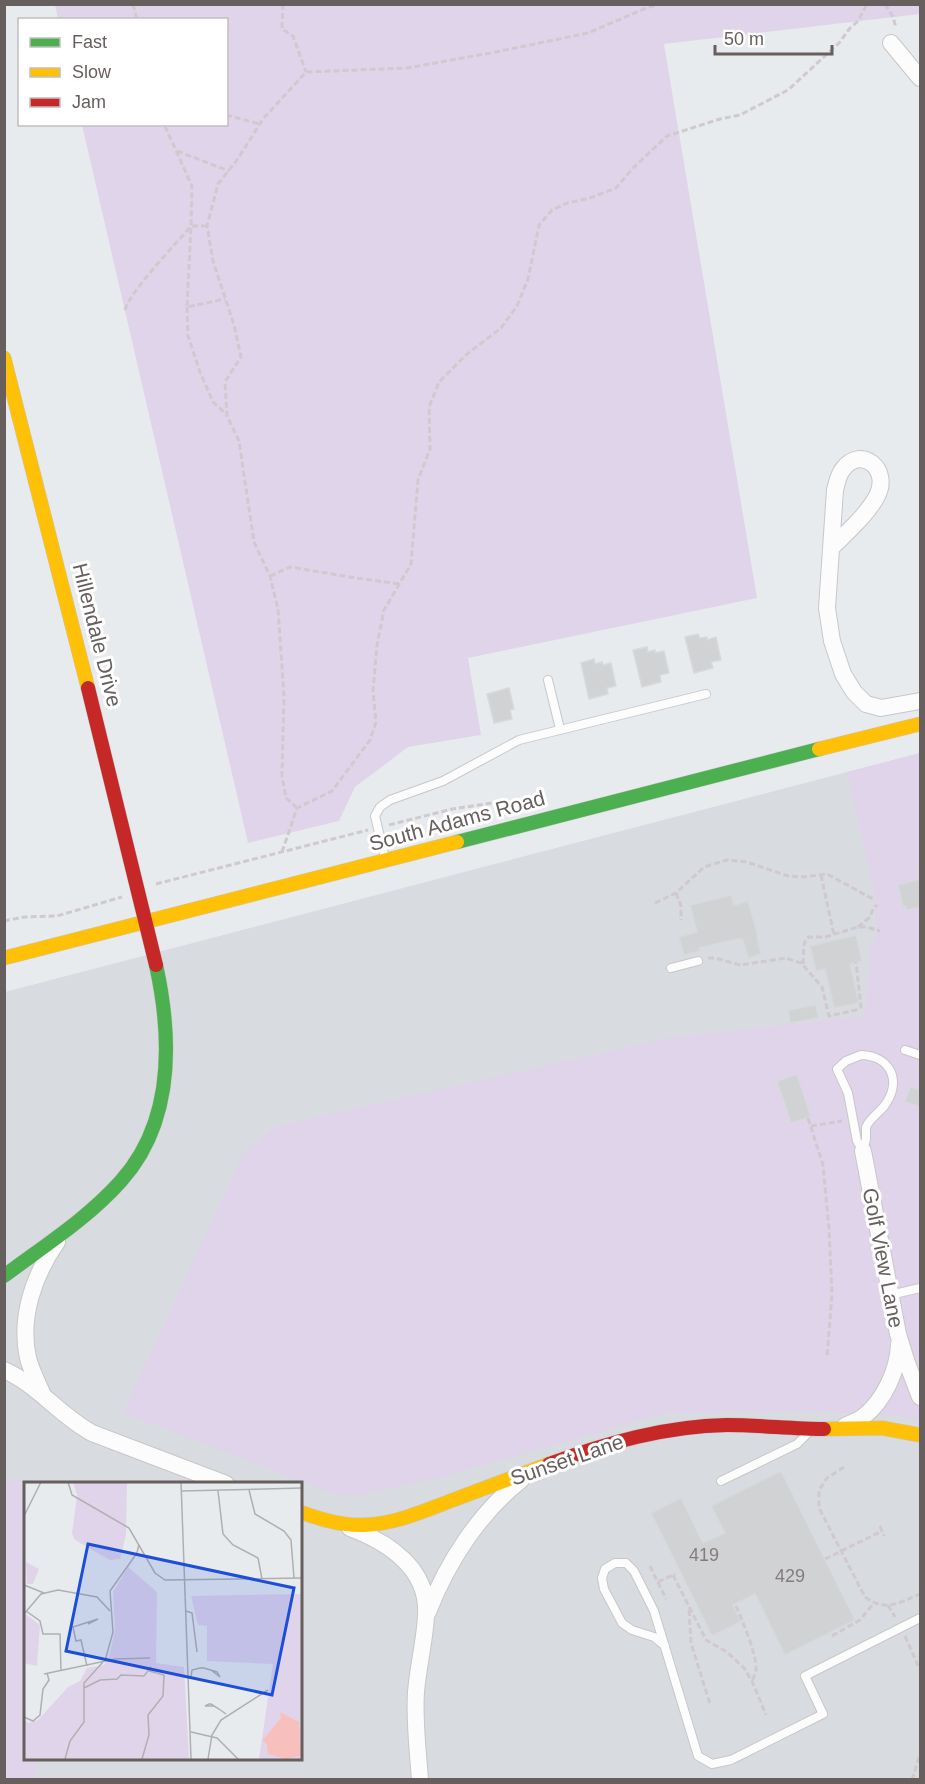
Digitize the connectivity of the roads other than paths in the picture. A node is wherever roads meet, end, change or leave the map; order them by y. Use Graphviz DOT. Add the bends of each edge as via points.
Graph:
graph roads {
  1 [pos="891,43"];
  2 [pos="921,78"];
  3 [pos="4,358"];
  4 [pos="831,548"];
  5 [pos="549,680"];
  6 [pos="706,694"];
  7 [pos="921,701"];
  8 [pos="921,724"];
  9 [pos="560,729"];
  10 [pos="385,862"];
  11 [pos="147,923"];
  12 [pos="4,957"];
  13 [pos="698,961"];
  14 [pos="671,968"];
  15 [pos="905,1050"];
  16 [pos="921,1055"];
  17 [pos="863,1151"];
  18 [pos="69,1228"];
  19 [pos="4,1276"];
  20 [pos="921,1288"];
  21 [pos="890,1295"];
  22 [pos="898,1334"];
  23 [pos="4,1370"];
  24 [pos="42,1394"];
  25 [pos="921,1397"];
  26 [pos="842,1428"];
  27 [pos="813,1429"];
  28 [pos="921,1435"];
  29 [pos="544,1465"];
  30 [pos="721,1481"];
  31 [pos="221,1482"];
  32 [pos="302,1513"];
  33 [pos="338,1523"];
  34 [pos="426,1616"];
  35 [pos="921,1618"];
  36 [pos="665,1646"];
  37 [pos="420,1779"];
  1 -- 2 [label="street"];
  3 -- 11 [label="street, Hillendale Drive"];
  4 -- 4 [label="street" via="840,474 849,463 865,459 877,466 881,474 878,494"];
  4 -- 7 [label="street" via="827,608 843,674 866,704 876,707"];
  5 -- 9 [label="lane"];
  6 -- 9 [label="lane"];
  8 -- 10 [label="street, South Adams Road"];
  9 -- 10 [label="lane" via="510,744 443,781 384,804 376,812 375,820"];
  10 -- 11 [label="street, South Adams Road"];
  11 -- 12 [label="street, South Adams Road"];
  11 -- 18 [label="street, Hillendale Drive" via="167,1031 167,1072 162,1098 136,1161 109,1194"];
  13 -- 14 [label="lane"];
  15 -- 16 [label="lane"];
  17 -- 17 [label="lane" via="867,1123 885,1105 893,1078 882,1061 861,1055 837,1069 848,1093 857,1141"];
  17 -- 21 [label="street, Golf View Lane"];
  18 -- 19 [label="street, Hillendale Drive"];
  18 -- 24 [label="street" via="36,1279 27,1315 28,1357"];
  20 -- 21 [label="lane"];
  21 -- 22 [label="street, Golf View Lane"];
  22 -- 25 [label="street, Golf View Lane"];
  22 -- 26 [label="street" via="896,1366 882,1394 863,1417"];
  23 -- 24 [label="street"];
  24 -- 31 [label="street" via="73,1422 92,1432"];
  26 -- 27 [label="street, Sunset Lane"];
  26 -- 28 [label="street, Sunset Lane" via="897,1429"];
  27 -- 29 [label="street, Sunset Lane" via="744,1425 686,1428 620,1441"];
  27 -- 30 [label="lane" via="797,1444"];
  29 -- 33 [label="street, Sunset Lane" via="408,1516 371,1524"];
  29 -- 34 [label="street" via="510,1489 477,1526 452,1563"];
  32 -- 33 [label="street, Sunset Lane"];
  33 -- 34 [label="street" via="372,1538 414,1570 424,1591"];
  34 -- 37 [label="street" via="416,1698"];
  35 -- 36 [label="lane" via="805,1676 823,1714 731,1760 712,1764 698,1756"];
  36 -- 36 [label="lane" via="622,1623 604,1589 605,1569 615,1563 626,1563 634,1571 654,1611"];
}
